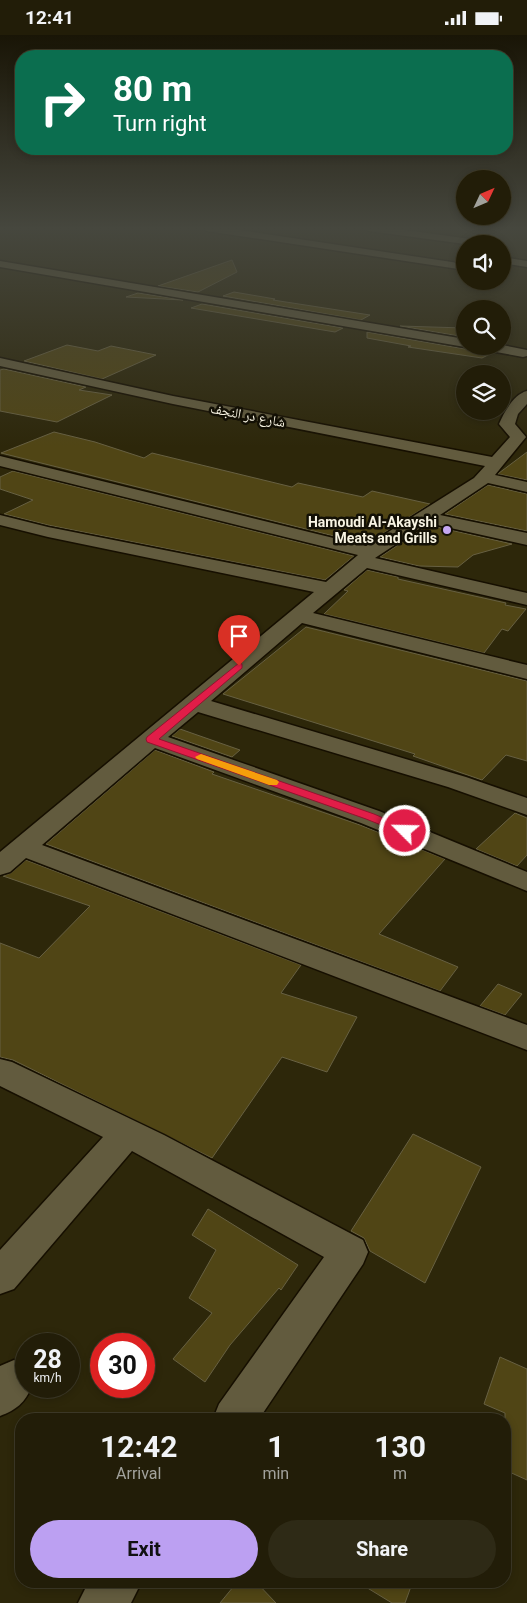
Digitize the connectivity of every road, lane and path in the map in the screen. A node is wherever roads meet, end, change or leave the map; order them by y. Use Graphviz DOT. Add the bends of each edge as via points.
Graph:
graph roads {
  1 [pos="222,301"];
  2 [pos="456,341"];
  3 [pos="511,351"];
  4 [pos="523,353"];
  5 [pos="4,366"];
  6 [pos="525,399"];
  7 [pos="520,434"];
  8 [pos="0,461"];
  9 [pos="497,463"];
  10 [pos="484,477"];
  11 [pos="527,487"];
  12 [pos="425,517"];
  13 [pos="0,520"];
  14 [pos="527,539"];
  15 [pos="366,557"];
  16 [pos="331,589"];
  17 [pos="527,599"];
  18 [pos="299,616"];
  19 [pos="527,672"];
  20 [pos="194,703"];
  21 [pos="151,739"];
  22 [pos="527,807"];
  23 [pos="23,847"];
  24 [pos="0,866"];
  25 [pos="527,882"];
  26 [pos="527,1039"];
  27 [pos="0,1071"];
  28 [pos="127,1133"];
  29 [pos="0,1277"];
  30 [pos="238,1413"];
  31 [pos="113,1588"];
  32 [pos="102,1603"];
  1 -- 2 [label="street"];
  3 -- 4 [label="street"];
  5 -- 9 [label="street, شارع در النجف"];
  6 -- 7 [label="street" via="511,413 507,424"];
  7 -- 9 [label="street"];
  8 -- 15 [label="street"];
  9 -- 10 [label="street"];
  10 -- 11 [label="street"];
  10 -- 12 [label="street"];
  12 -- 14 [label="street"];
  12 -- 15 [label="street"];
  13 -- 16 [label="street"];
  15 -- 16 [label="street"];
  15 -- 17 [label="street"];
  16 -- 18 [label="street"];
  18 -- 19 [label="street"];
  18 -- 20 [label="street"];
  20 -- 21 [label="street"];
  20 -- 22 [label="street" via="457,782"];
  21 -- 23 [label="street"];
  21 -- 25 [label="street" via="370,817"];
  23 -- 24 [label="street"];
  23 -- 26 [label="street"];
  27 -- 28 [label="street"];
  28 -- 29 [label="street"];
  28 -- 30 [label="street" via="349,1252"];
  31 -- 32 [label="street"];
}
